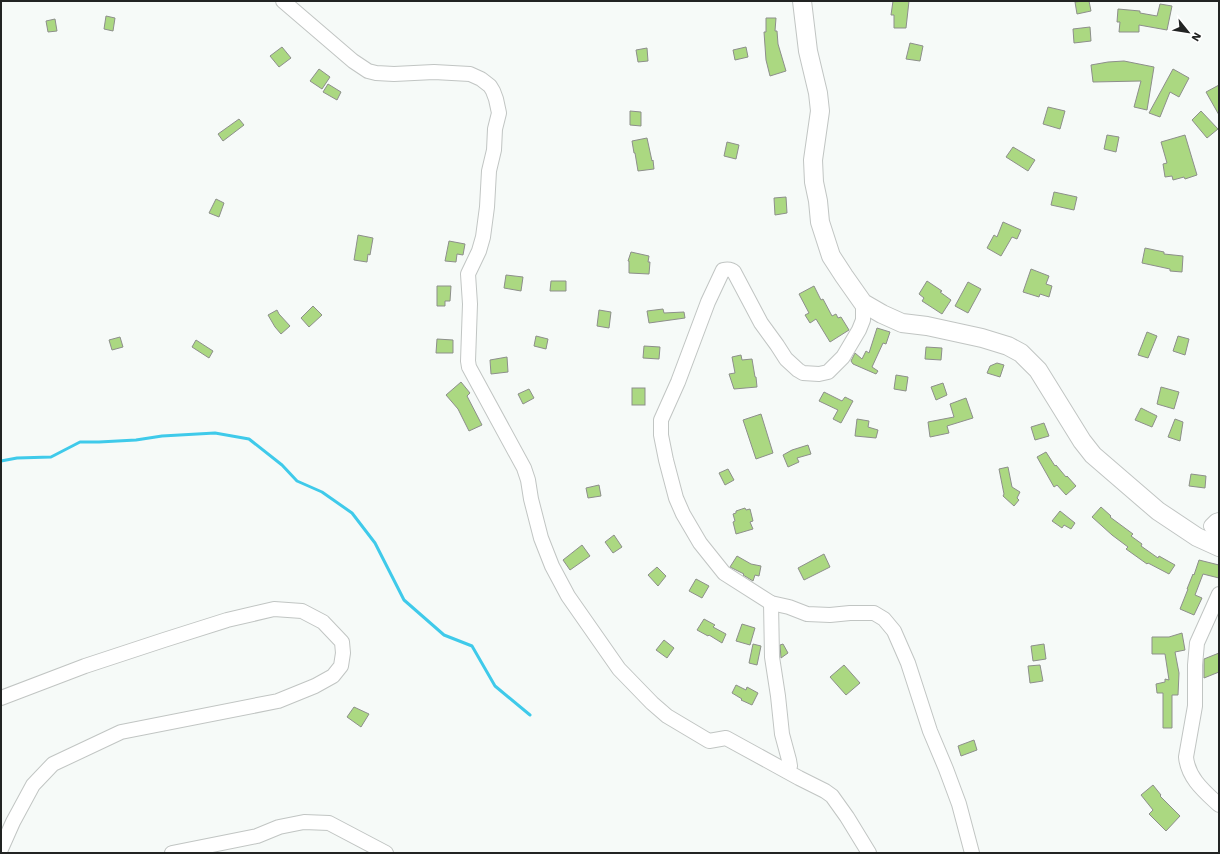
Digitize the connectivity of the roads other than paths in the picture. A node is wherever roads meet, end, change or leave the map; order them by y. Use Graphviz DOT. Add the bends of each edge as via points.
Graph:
graph roads {
  1 [pos="283,1"];
  2 [pos="802,1"];
  3 [pos="863,303"];
  4 [pos="1219,520"];
  5 [pos="1219,534"];
  6 [pos="1219,547"];
  7 [pos="1219,594"];
  8 [pos="771,603"];
  9 [pos="1,698"];
  10 [pos="787,771"];
  11 [pos="1219,805"];
  12 [pos="1,849"];
  13 [pos="172,853"];
  14 [pos="386,853"];
  15 [pos="869,853"];
  16 [pos="972,853"];
  1 -- 10 [label="street" via="368,71 470,74 490,86 499,113 489,171 483,237 468,274 468,360 469,367 524,468 541,538 552,566 568,596 619,669 652,703 667,716 709,740 726,738"];
  2 -- 3 [label="main road" via="808,51 820,111 813,160 820,222 831,256"];
  3 -- 6 [label="main road" via="902,323 982,338 1022,353 1038,370 1093,455 1158,511 1197,537"];
  3 -- 8 [label="street" via="860,330 843,357 828,372 803,373 786,359 761,324 734,272 723,270 661,420 661,435 676,498 700,543 724,573"];
  4 -- 5 [label="street" via="1211,526"];
  7 -- 11 [label="street" via="1196,649 1196,706 1186,757 1192,776"];
  8 -- 10 [label="street" via="772,657 781,728 790,764"];
  8 -- 16 [label="street" via="807,614 874,613 884,619 894,631 959,804"];
  9 -- 12 [label="street" via="164,640 227,620 274,609 302,612 323,622 342,642 341,666 333,676 315,686 278,701 121,732 53,764 33,785"];
  10 -- 15 [label="street" via="832,796"];
  13 -- 14 [label="street" via="256,836 279,827 304,822 328,823"];
}
